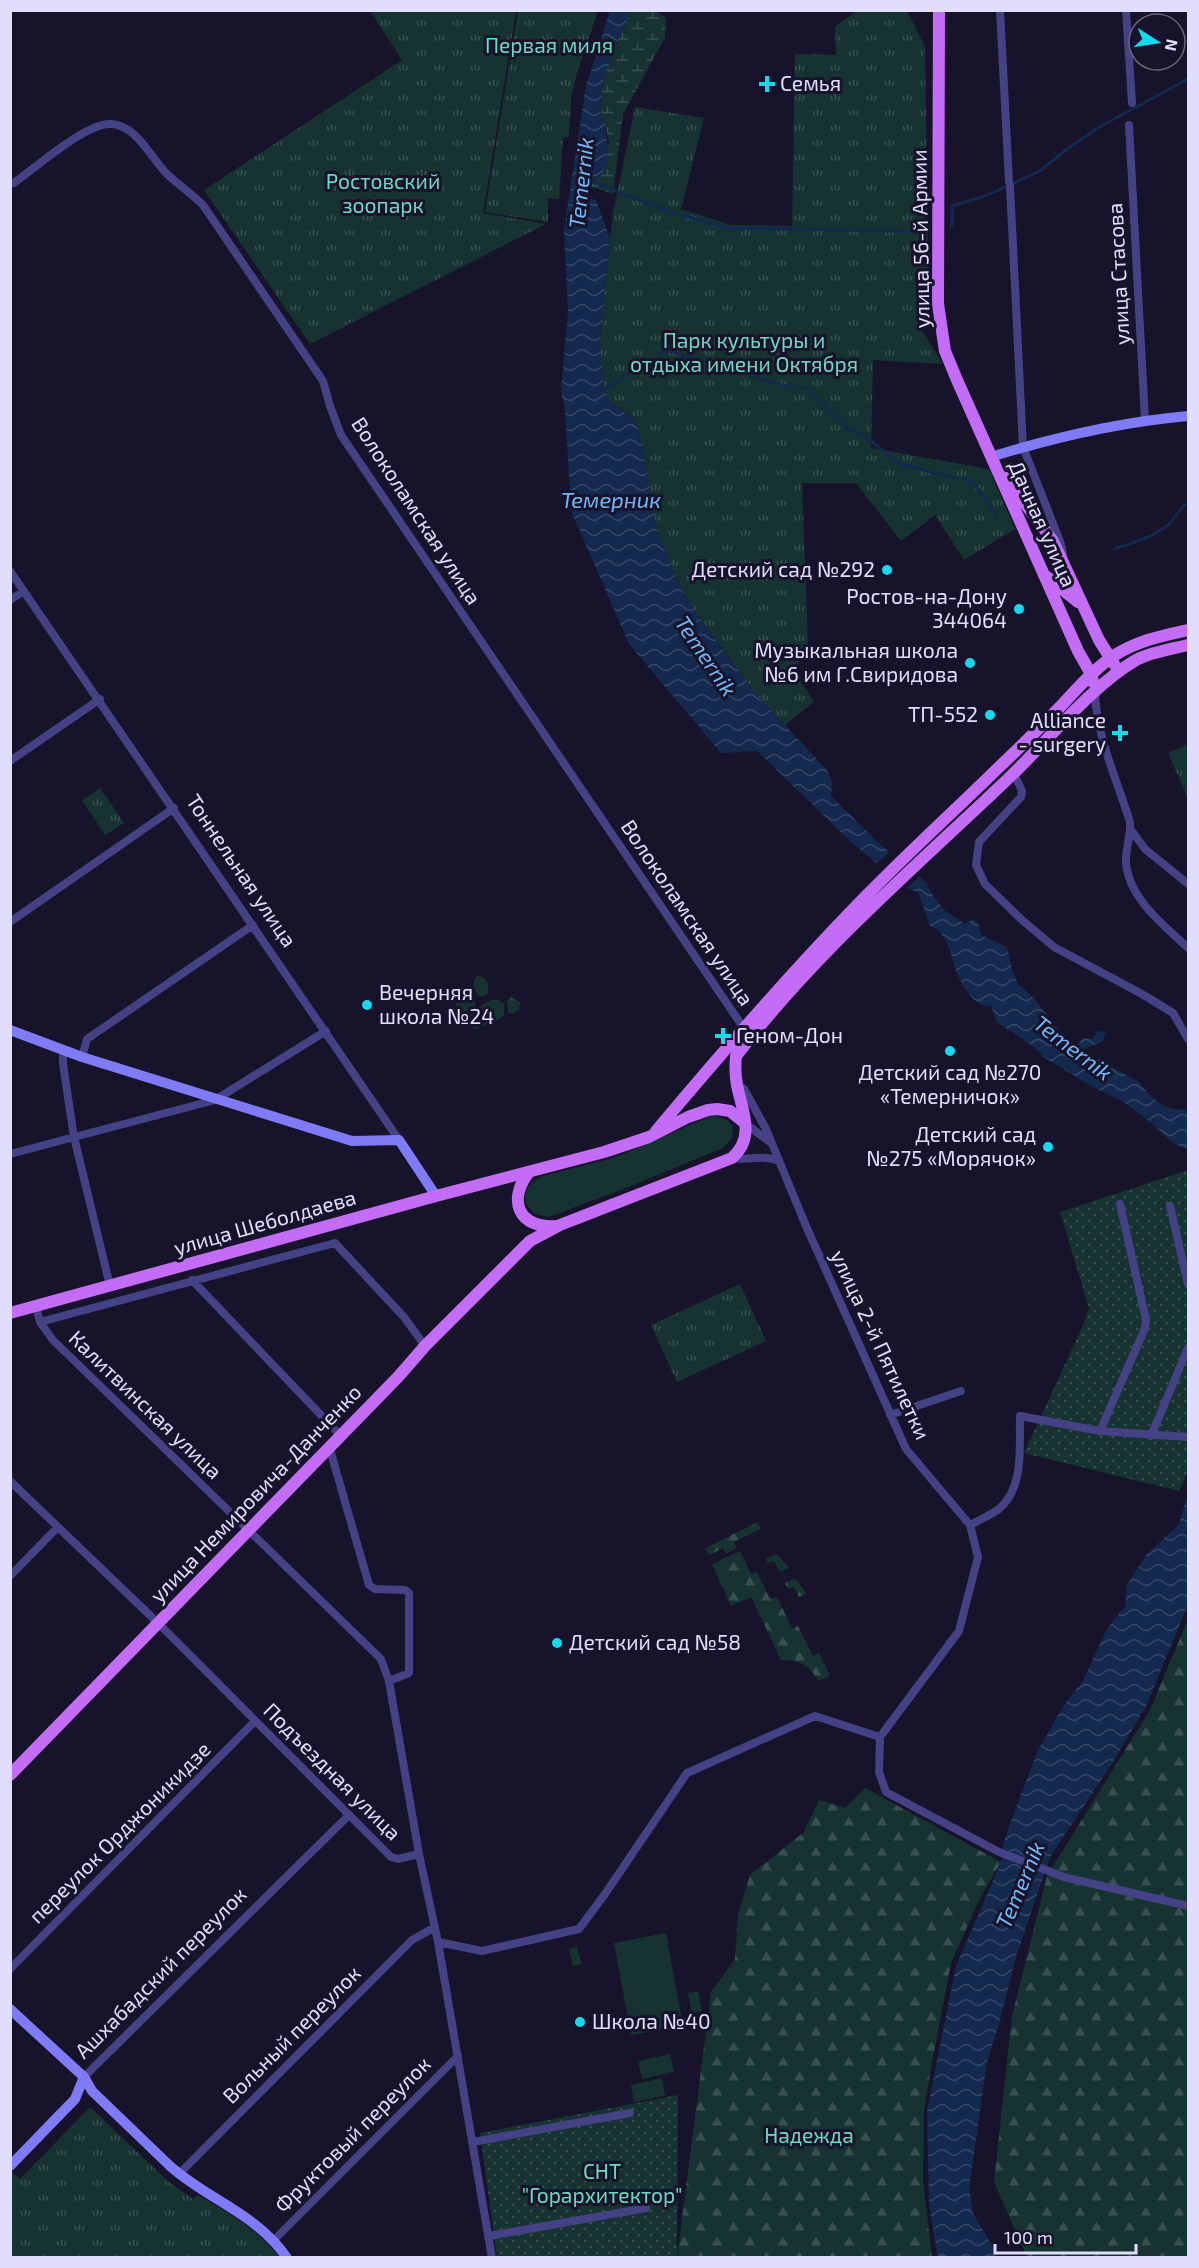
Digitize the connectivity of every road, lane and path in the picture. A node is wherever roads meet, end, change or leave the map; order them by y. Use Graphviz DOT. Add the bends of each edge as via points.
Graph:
graph roads {
  1 [pos="939,10"];
  2 [pos="1000,10"];
  3 [pos="1126,10"];
  4 [pos="1132,103"];
  5 [pos="1130,125"];
  6 [pos="14,183"];
  7 [pos="1188,416"];
  8 [pos="1145,420"];
  9 [pos="1023,447"];
  10 [pos="991,458"];
  11 [pos="1064,565"];
  12 [pos="10,571"];
  13 [pos="1044,575"];
  14 [pos="24,591"];
  15 [pos="10,600"];
  16 [pos="1081,604"];
  17 [pos="1188,630"];
  18 [pos="1188,645"];
  19 [pos="1110,658"];
  20 [pos="1119,672"];
  21 [pos="1091,674"];
  22 [pos="1095,692"];
  23 [pos="100,699"];
  24 [pos="10,761"];
  25 [pos="1014,773"];
  26 [pos="174,808"];
  27 [pos="1131,830"];
  28 [pos="1188,884"];
  29 [pos="872,898"];
  30 [pos="10,922"];
  31 [pos="253,925"];
  32 [pos="1188,948"];
  33 [pos="10,1030"];
  34 [pos="326,1031"];
  35 [pos="743,1037"];
  36 [pos="1188,1038"];
  37 [pos="63,1050"];
  38 [pos="82,1057"];
  39 [pos="737,1084"];
  40 [pos="215,1100"];
  41 [pos="746,1124"];
  42 [pos="653,1134"];
  43 [pos="74,1137"];
  44 [pos="399,1140"];
  45 [pos="772,1143"];
  46 [pos="10,1154"];
  47 [pos="732,1158"];
  48 [pos="779,1161"];
  49 [pos="530,1172"];
  50 [pos="436,1196"];
  51 [pos="1120,1204"];
  52 [pos="1170,1206"];
  53 [pos="560,1225"];
  54 [pos="192,1280"];
  55 [pos="1188,1284"];
  56 [pos="110,1286"];
  57 [pos="36,1306"];
  58 [pos="10,1312"];
  59 [pos="40,1322"];
  60 [pos="425,1346"];
  61 [pos="1188,1348"];
  62 [pos="961,1391"];
  63 [pos="890,1415"];
  64 [pos="1100,1431"];
  65 [pos="340,1436"];
  66 [pos="1151,1436"];
  67 [pos="1188,1437"];
  68 [pos="329,1446"];
  69 [pos="10,1481"];
  70 [pos="970,1525"];
  71 [pos="58,1527"];
  72 [pos="247,1530"];
  73 [pos="10,1576"];
  74 [pos="158,1622"];
  75 [pos="389,1681"];
  76 [pos="255,1721"];
  77 [pos="880,1737"];
  78 [pos="10,1774"];
  79 [pos="349,1815"];
  80 [pos="419,1854"];
  81 [pos="1188,1906"];
  82 [pos="435,1927"];
  83 [pos="438,1942"];
  84 [pos="10,1969"];
  85 [pos="10,2009"];
  86 [pos="458,2056"];
  87 [pos="84,2077"];
  88 [pos="630,2113"];
  89 [pos="473,2142"];
  90 [pos="10,2166"];
  91 [pos="179,2175"];
  92 [pos="646,2208"];
  93 [pos="489,2236"];
  94 [pos="274,2240"];
  95 [pos="287,2258"];
  96 [pos="492,2258"];
  1 -- 10 [label="main road, улица 56-й Армии" via="939,314 945,351"];
  2 -- 9 [label="street, Дачная улица"];
  3 -- 4 [label="street"];
  5 -- 8 [label="street, улица Стасова"];
  6 -- 35 [label="street, Волоколамская улица" via="87,130 111,124 130,131 167,174 203,205 323,381 341,435"];
  7 -- 8 [label="street"];
  8 -- 9 [label="street"];
  9 -- 10 [label="street"];
  9 -- 11 [label="street, Дачная улица" via="1061,544"];
  10 -- 11 [label="main road, Дачная улица" via="1053,541"];
  10 -- 13 [label="main road, Дачная улица"];
  11 -- 16 [label="main road, Дачная улица"];
  12 -- 14 [label="street, Тоннельная улица"];
  13 -- 16 [label="main road"];
  13 -- 21 [label="main road, Дачная улица"];
  14 -- 15 [label="street"];
  14 -- 23 [label="street, Тоннельная улица"];
  16 -- 19 [label="main road, Дачная улица"];
  17 -- 19 [label="main road" via="1150,638"];
  18 -- 20 [label="main road" via="1138,659"];
  19 -- 20 [label="main road, Дачная улица"];
  19 -- 21 [label="main road"];
  20 -- 22 [label="main road"];
  21 -- 22 [label="main road, Дачная улица"];
  21 -- 29 [label="main road"];
  22 -- 25 [label="main road"];
  22 -- 27 [label="street" via="1095,708"];
  23 -- 24 [label="street"];
  23 -- 26 [label="street, Тоннельная улица"];
  25 -- 29 [label="main road" via="950,834"];
  25 -- 36 [label="street" via="1021,797 979,842 976,865 984,884 1054,947 1173,1013"];
  26 -- 30 [label="street"];
  26 -- 31 [label="street, Тоннельная улица"];
  27 -- 28 [label="street" via="1145,849"];
  27 -- 32 [label="street" via="1126,853 1131,885 1155,918"];
  29 -- 35 [label="main road" via="804,960"];
  31 -- 34 [label="street, Тоннельная улица"];
  31 -- 38 [label="street" via="87,1039"];
  33 -- 37 [label="street"];
  34 -- 40 [label="street"];
  34 -- 44 [label="street, Тоннельная улица"];
  35 -- 39 [label="main road" via="736,1056"];
  35 -- 42 [label="main road" via="720,1054"];
  37 -- 38 [label="street"];
  37 -- 43 [label="street"];
  38 -- 40 [label="street"];
  39 -- 41 [label="main road"];
  39 -- 45 [label="street, улица 2-й Пятилетки" via="744,1089"];
  40 -- 43 [label="street"];
  40 -- 44 [label="street" via="352,1141"];
  41 -- 42 [label="main road, улица Шеболдаева" via="737,1114 717,1109 688,1117"];
  41 -- 45 [label="street"];
  41 -- 47 [label="main road" via="743,1146"];
  42 -- 49 [label="main road, улица Шеболдаева"];
  43 -- 46 [label="street"];
  43 -- 56 [label="street"];
  44 -- 50 [label="street, Тоннельная улица"];
  45 -- 48 [label="street, улица 2-й Пятилетки"];
  47 -- 48 [label="street" via="761,1156"];
  47 -- 53 [label="main road, улица Немировича-Данченко"];
  48 -- 63 [label="street, улица 2-й Пятилетки"];
  49 -- 50 [label="main road, улица Шеболдаева"];
  49 -- 53 [label="main road" via="518,1189 521,1213 541,1226"];
  50 -- 56 [label="main road, улица Шеболдаева"];
  51 -- 64 [label="street" via="1146,1320"];
  52 -- 55 [label="street"];
  53 -- 60 [label="main road, улица Немировича-Данченко" via="530,1241"];
  54 -- 59 [label="street"];
  54 -- 60 [label="street" via="334,1243 404,1317"];
  54 -- 65 [label="street"];
  56 -- 57 [label="main road, улица Шеболдаева"];
  57 -- 58 [label="main road, улица Шеболдаева"];
  57 -- 59 [label="street, Калитвинская улица"];
  59 -- 72 [label="street, Калитвинская улица" via="52,1340"];
  60 -- 65 [label="main road, улица Немировича-Данченко"];
  61 -- 66 [label="street"];
  62 -- 63 [label="street"];
  63 -- 70 [label="street, улица 2-й Пятилетки" via="906,1449"];
  64 -- 66 [label="street"];
  64 -- 70 [label="street" via="1020,1416 1019,1470 1010,1496 999,1509"];
  65 -- 68 [label="main road, улица Немировича-Данченко"];
  66 -- 67 [label="street"];
  68 -- 72 [label="main road, улица Немировича-Данченко"];
  68 -- 75 [label="street" via="369,1585 409,1593 409,1673"];
  69 -- 71 [label="street, Подъездная улица"];
  70 -- 77 [label="street, улица 2-й Пятилетки" via="978,1557 959,1630"];
  71 -- 73 [label="street"];
  71 -- 74 [label="street, Подъездная улица"];
  72 -- 74 [label="main road, улица Немировича-Данченко"];
  72 -- 75 [label="street, Калитвинская улица" via="381,1659"];
  74 -- 76 [label="street, Подъездная улица"];
  74 -- 78 [label="main road, улица Немировича-Данченко"];
  75 -- 80 [label="street, Калитвинская улица"];
  76 -- 79 [label="street, Подъездная улица"];
  76 -- 84 [label="street, переулок Орджоникидзе"];
  77 -- 81 [label="street" via="879,1772 886,1792 1001,1853 1047,1871"];
  77 -- 83 [label="street" via="815,1716 687,1773 579,1929 482,1952"];
  79 -- 80 [label="street, Подъездная улица" via="391,1857"];
  79 -- 87 [label="street, Ашхабадский переулок"];
  80 -- 82 [label="street, Подъездная улица"];
  82 -- 83 [label="street, Подъездная улица"];
  82 -- 91 [label="street, Вольный переулок" via="412,1940"];
  83 -- 86 [label="street, Подъездная улица"];
  85 -- 87 [label="street"];
  86 -- 89 [label="street, Подъездная улица"];
  86 -- 94 [label="street, Фруктовый переулок"];
  87 -- 90 [label="street, Ашхабадский переулок" via="75,2099"];
  87 -- 91 [label="street" via="93,2091"];
  88 -- 89 [label="street"];
  89 -- 93 [label="street, Подъездная улица"];
  91 -- 94 [label="street" via="233,2207"];
  92 -- 93 [label="street"];
  93 -- 96 [label="street, Подъездная улица"];
  94 -- 95 [label="street"];
}
